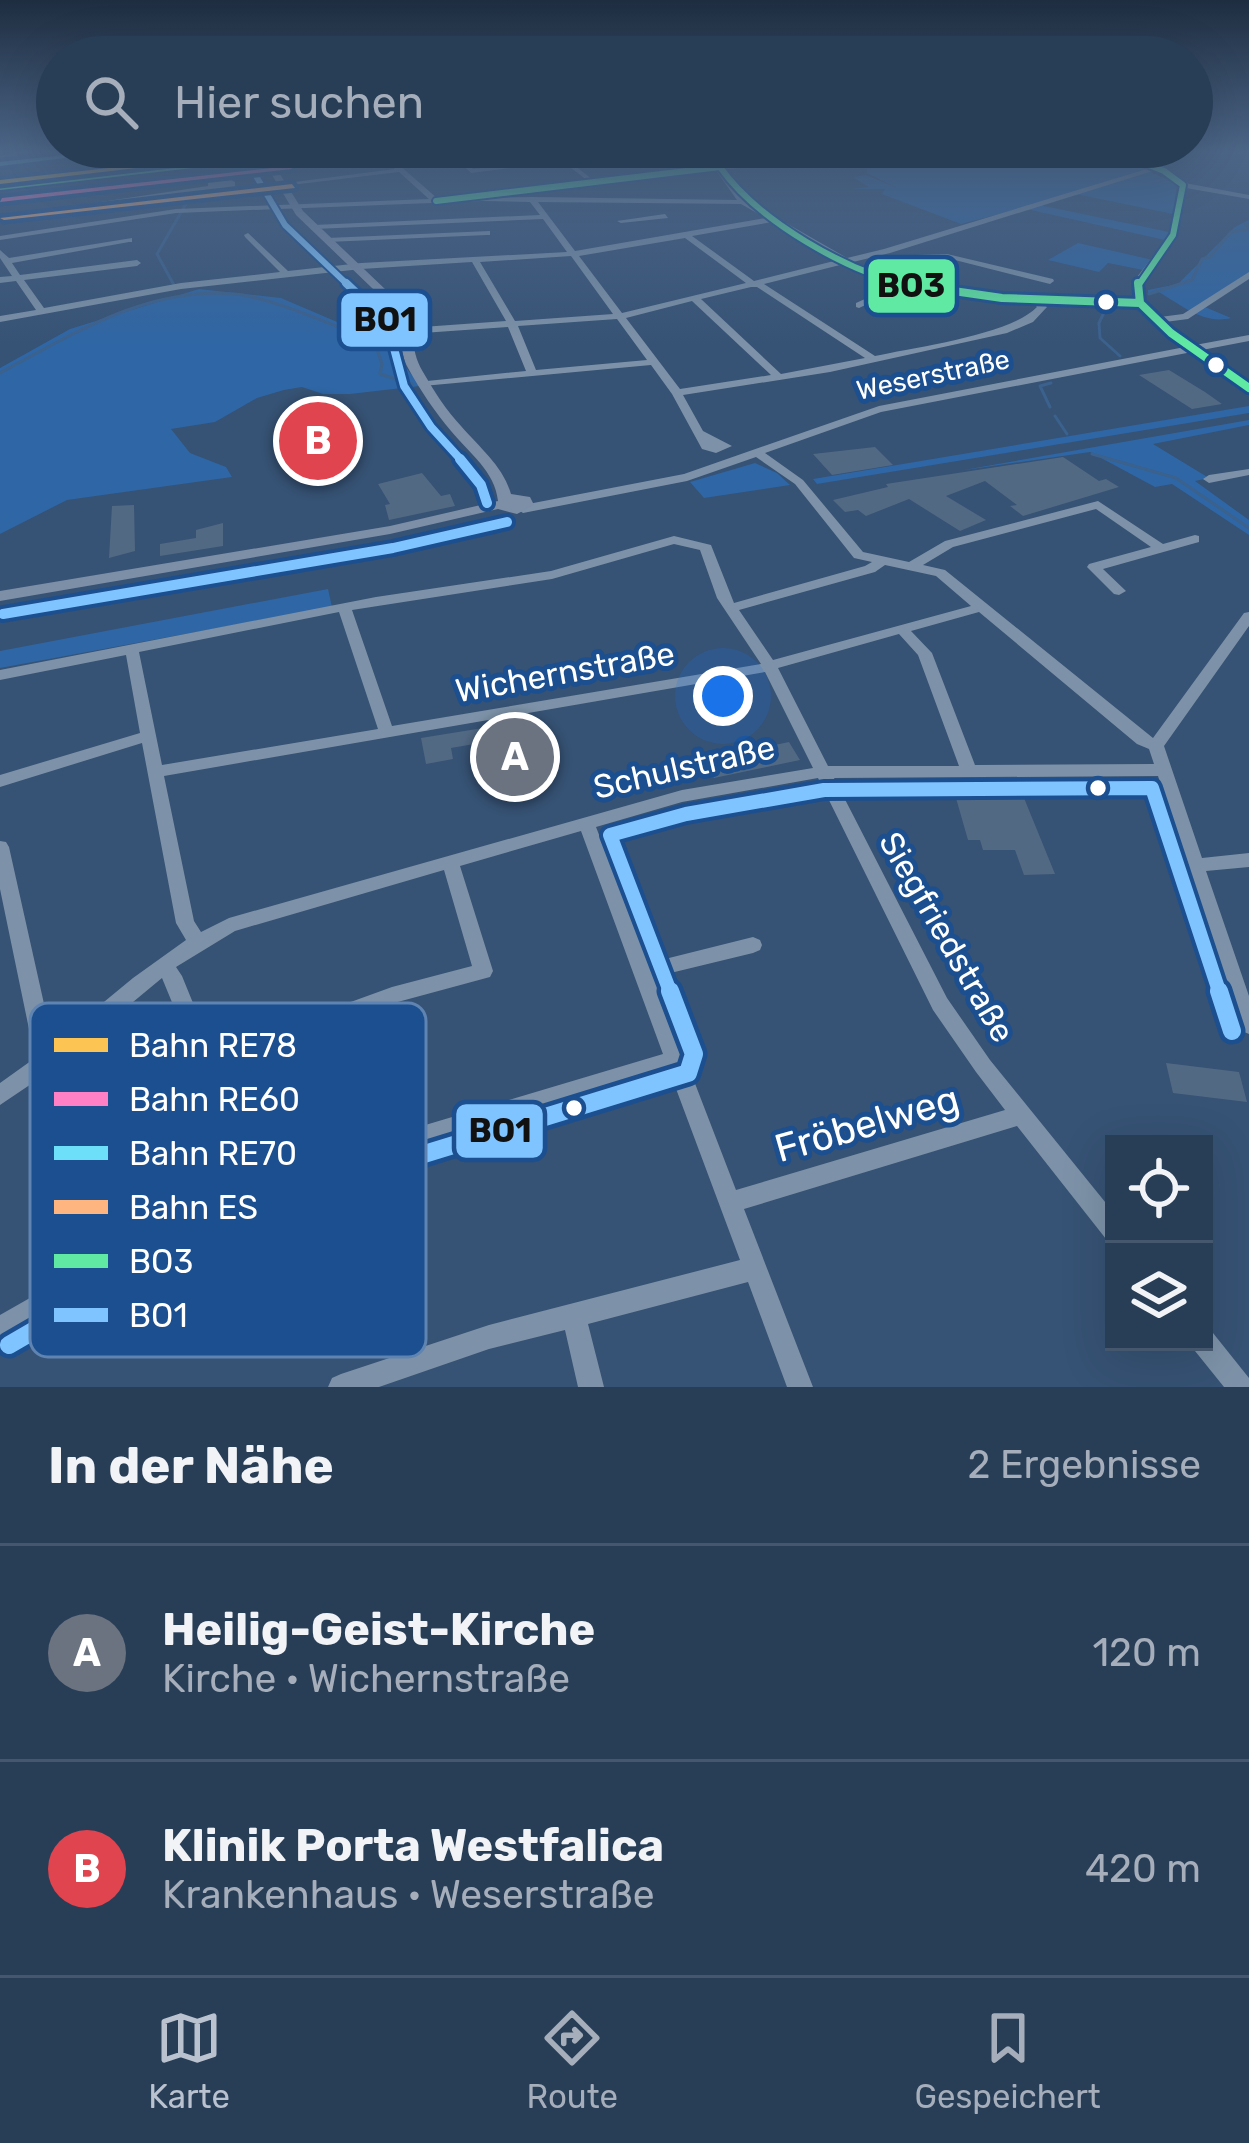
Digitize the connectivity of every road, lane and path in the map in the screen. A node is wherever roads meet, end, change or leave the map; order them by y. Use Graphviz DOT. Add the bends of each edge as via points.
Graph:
graph roads {
  1 [pos="142,215"];
  2 [pos="302,215"];
  3 [pos="662,215"];
  4 [pos="768,215"];
  5 [pos="1003,215"];
  6 [pos="1177,215"];
  7 [pos="546,217"];
  8 [pos="111,219"];
  9 [pos="776,219"];
  10 [pos="621,221"];
  11 [pos="314,227"];
  12 [pos="487,233"];
  13 [pos="248,235"];
  14 [pos="0,238"];
  15 [pos="689,238"];
  16 [pos="327,240"];
  17 [pos="572,254"];
  18 [pos="4,256"];
  19 [pos="864,257"];
  20 [pos="475,260"];
  21 [pos="844,262"];
  22 [pos="137,263"];
  23 [pos="354,266"];
  24 [pos="1061,267"];
  25 [pos="286,274"];
  26 [pos="1249,275"];
  27 [pos="17,277"];
  28 [pos="0,280"];
  29 [pos="1049,281"];
  30 [pos="755,284"];
  31 [pos="904,285"];
  32 [pos="1051,298"];
  33 [pos="695,299"];
  34 [pos="874,300"];
  35 [pos="1037,302"];
  36 [pos="1140,303"];
  37 [pos="859,305"];
  38 [pos="41,310"];
  39 [pos="890,310"];
  40 [pos="622,316"];
  41 [pos="0,320"];
  42 [pos="1156,320"];
  43 [pos="512,324"];
  44 [pos="408,331"];
  45 [pos="1249,338"];
  46 [pos="1196,349"];
  47 [pos="872,359"];
  48 [pos="654,362"];
  49 [pos="532,373"];
  50 [pos="779,377"];
  51 [pos="427,384"];
  52 [pos="1249,388"];
  53 [pos="677,393"];
  54 [pos="700,434"];
  55 [pos="758,453"];
  56 [pos="1248,473"];
  57 [pos="1209,478"];
  58 [pos="515,504"];
  59 [pos="1195,539"];
  60 [pos="1160,548"];
  61 [pos="880,562"];
  62 [pos="914,565"];
  63 [pos="1119,591"];
  64 [pos="0,596"];
  65 [pos="980,607"];
  66 [pos="344,608"];
  67 [pos="732,608"];
  68 [pos="1249,616"];
  69 [pos="904,632"];
  70 [pos="1241,636"];
  71 [pos="132,651"];
  72 [pos="769,666"];
  73 [pos="0,674"];
  74 [pos="387,733"];
  75 [pos="148,736"];
  76 [pos="1156,746"];
  77 [pos="1165,770"];
  78 [pos="970,771"];
  79 [pos="154,772"];
  80 [pos="822,772"];
  81 [pos="0,781"];
  82 [pos="586,823"];
  83 [pos="0,847"];
  84 [pos="1249,860"];
  85 [pos="451,861"];
  86 [pos="1196,865"];
  87 [pos="197,941"];
  88 [pos="753,945"];
  89 [pos="163,967"];
  90 [pos="644,972"];
  91 [pos="34,1003"];
  92 [pos="120,1003"];
  93 [pos="183,1003"];
  94 [pos="368,1003"];
  95 [pos="1249,1025"];
  96 [pos="676,1059"];
  97 [pos="30,1076"];
  98 [pos="0,1095"];
  99 [pos="1021,1115"];
  100 [pos="426,1134"];
  101 [pos="732,1202"];
  102 [pos="1105,1220"];
  103 [pos="756,1268"];
  104 [pos="30,1311"];
  105 [pos="574,1317"];
  106 [pos="0,1329"];
  107 [pos="1211,1351"];
  108 [pos="359,1384"];
  109 [pos="591,1387"];
  110 [pos="800,1387"];
  111 [pos="1240,1387"];
  1 -- 8 [label="street"];
  2 -- 11 [label="main road"];
  3 -- 10 [label="street"];
  4 -- 9 [label="street"];
  5 -- 19 [label="street"];
  6 -- 36 [label="street" via="1173,236 1138,280"];
  7 -- 11 [label="street"];
  7 -- 17 [label="street"];
  8 -- 14 [label="street"];
  8 -- 18 [label="street" via="129,240"];
  9 -- 15 [label="street"];
  9 -- 21 [label="street"];
  11 -- 16 [label="main road"];
  12 -- 16 [label="street"];
  13 -- 25 [label="street"];
  15 -- 17 [label="street"];
  15 -- 30 [label="street"];
  16 -- 23 [label="main road"];
  17 -- 20 [label="street"];
  17 -- 40 [label="street"];
  18 -- 27 [label="street"];
  19 -- 21 [label="street"];
  19 -- 29 [label="street" via="947,256"];
  20 -- 23 [label="street"];
  20 -- 43 [label="street"];
  21 -- 30 [label="street"];
  21 -- 31 [label="street"];
  22 -- 27 [label="street"];
  23 -- 25 [label="street"];
  23 -- 44 [label="main road" via="402,311"];
  24 -- 29 [label="street"];
  25 -- 38 [label="street"];
  26 -- 42 [label="street" via="1185,316"];
  27 -- 28 [label="street"];
  27 -- 38 [label="street"];
  29 -- 32 [label="street" via="1044,294"];
  30 -- 33 [label="street"];
  30 -- 47 [label="street"];
  31 -- 34 [label="street"];
  31 -- 35 [label="street"];
  32 -- 35 [label="street"];
  32 -- 36 [label="street"];
  33 -- 40 [label="street"];
  33 -- 50 [label="street"];
  34 -- 37 [label="street"];
  34 -- 39 [label="street"];
  35 -- 47 [label="street" via="1035,316 1012,328"];
  36 -- 42 [label="street"];
  38 -- 41 [label="street"];
  40 -- 43 [label="street"];
  40 -- 48 [label="street"];
  42 -- 46 [label="street"];
  43 -- 44 [label="street"];
  43 -- 49 [label="street"];
  44 -- 51 [label="main road" via="408,356"];
  45 -- 46 [label="street, Weserstraße"];
  46 -- 52 [label="street"];
  46 -- 55 [label="street, Weserstraße" via="879,409"];
  47 -- 50 [label="street"];
  48 -- 49 [label="street"];
  48 -- 53 [label="street"];
  49 -- 51 [label="street"];
  50 -- 53 [label="street"];
  51 -- 58 [label="main road"];
  53 -- 54 [label="street"];
  55 -- 58 [label="street, Weserstraße" via="635,489"];
  55 -- 61 [label="street" via="799,482 851,548"];
  56 -- 57 [label="street"];
  58 -- 64 [label="main road, Weserstraße"];
  59 -- 60 [label="street"];
  60 -- 62 [label="street" via="1098,505 949,544"];
  60 -- 63 [label="street" via="1094,567"];
  61 -- 62 [label="street"];
  61 -- 67 [label="street"];
  62 -- 65 [label="street" via="940,573"];
  65 -- 69 [label="street, Wichernstraße"];
  65 -- 76 [label="street"];
  66 -- 67 [label="street, Siegfriedstraße" via="552,574 682,540 706,548"];
  66 -- 71 [label="street"];
  66 -- 74 [label="street"];
  67 -- 72 [label="street, Siegfriedstraße"];
  68 -- 70 [label="street"];
  69 -- 72 [label="street, Wichernstraße"];
  69 -- 78 [label="street" via="925,653"];
  70 -- 76 [label="street"];
  71 -- 73 [label="street"];
  71 -- 75 [label="street"];
  72 -- 74 [label="street, Wichernstraße"];
  72 -- 80 [label="street, Siegfriedstraße"];
  74 -- 79 [label="street, Wichernstraße"];
  75 -- 79 [label="street"];
  75 -- 81 [label="street"];
  76 -- 77 [label="street"];
  77 -- 78 [label="street, Schulstraße"];
  77 -- 86 [label="street"];
  78 -- 80 [label="street, Schulstraße"];
  79 -- 87 [label="street" via="185,923"];
  80 -- 82 [label="street, Schulstraße" via="682,796"];
  80 -- 99 [label="street, Siegfriedstraße" via="940,1004"];
  82 -- 85 [label="street, Schulstraße"];
  82 -- 90 [label="street"];
  83 -- 91 [label="street"];
  84 -- 86 [label="street"];
  85 -- 87 [label="street, Schulstraße"];
  85 -- 94 [label="street" via="483,971"];
  86 -- 95 [label="street"];
  87 -- 89 [label="street, Schulstraße"];
  88 -- 90 [label="street"];
  89 -- 92 [label="street, Schulstraße"];
  89 -- 93 [label="street"];
  90 -- 96 [label="street"];
  96 -- 100 [label="street"];
  96 -- 101 [label="street"];
  97 -- 98 [label="street, Schulstraße"];
  99 -- 101 [label="street, Fröbelweg"];
  99 -- 102 [label="street, Siegfriedstraße"];
  101 -- 103 [label="street"];
  103 -- 105 [label="street"];
  103 -- 110 [label="street"];
  104 -- 106 [label="street"];
  105 -- 108 [label="street" via="489,1337"];
  105 -- 109 [label="street"];
  107 -- 111 [label="street"];
}
